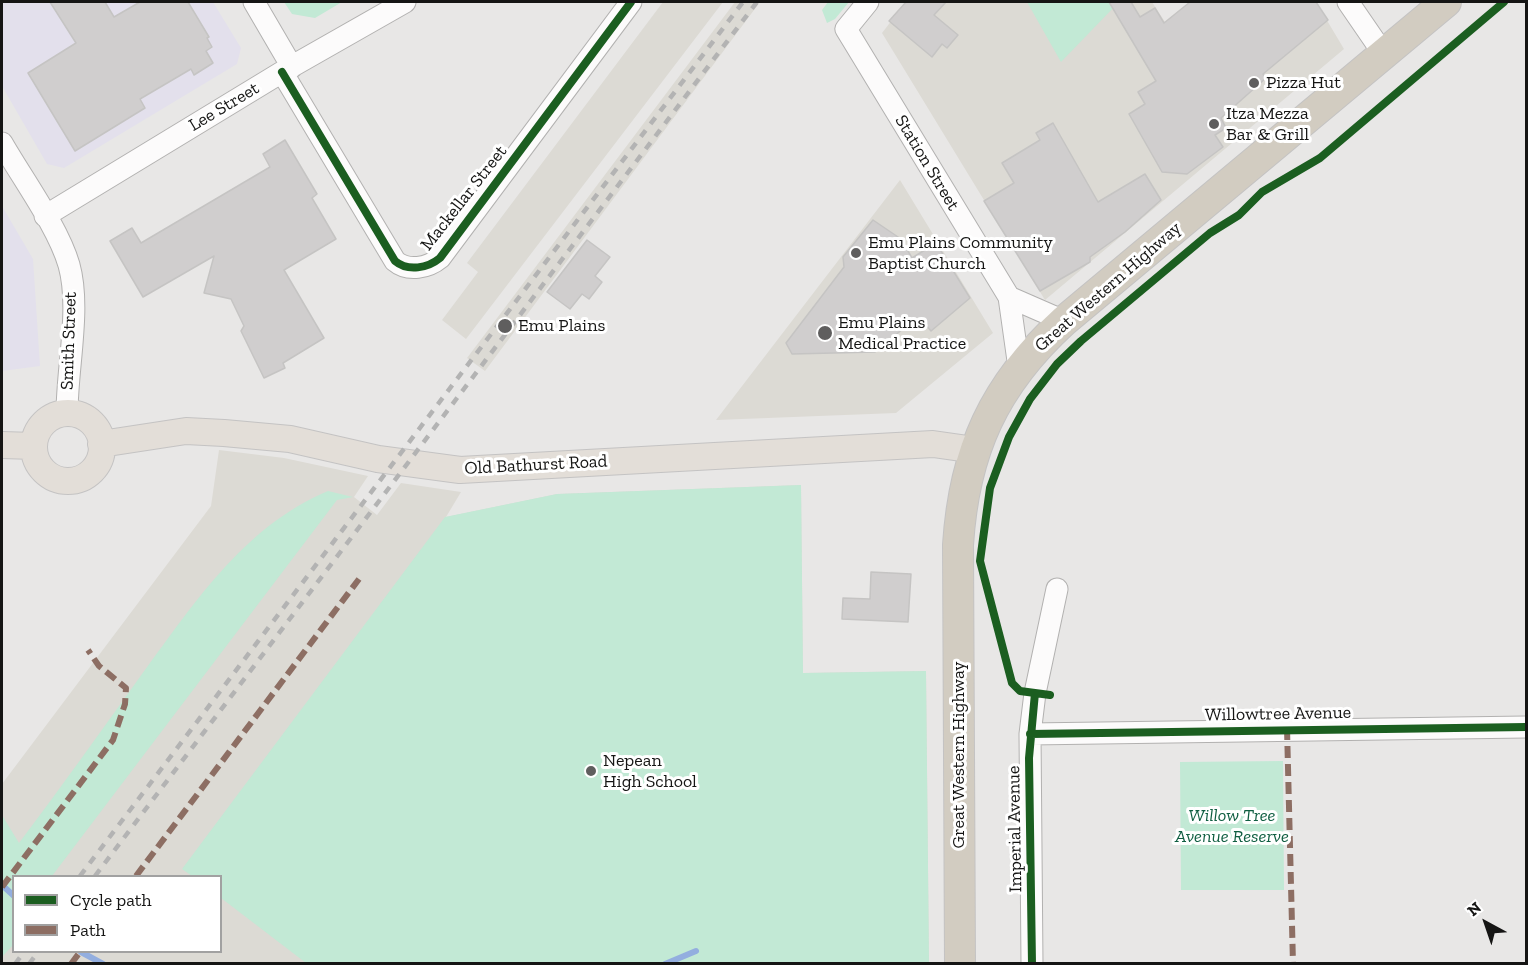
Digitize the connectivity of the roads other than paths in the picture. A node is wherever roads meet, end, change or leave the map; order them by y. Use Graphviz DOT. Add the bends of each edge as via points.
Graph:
graph roads {
  1 [pos="254,2"];
  2 [pos="405,2"];
  3 [pos="631,2"];
  4 [pos="868,2"];
  5 [pos="1348,2"];
  6 [pos="1446,2"];
  7 [pos="1383,53"];
  8 [pos="287,69"];
  9 [pos="2,143"];
  10 [pos="45,216"];
  11 [pos="1009,297"];
  12 [pos="1064,321"];
  13 [pos="1019,368"];
  14 [pos="67,413"];
  15 [pos="101,444"];
  16 [pos="2,445"];
  17 [pos="34,446"];
  18 [pos="975,450"];
  19 [pos="1057,589"];
  20 [pos="1527,727"];
  21 [pos="1030,734"];
  22 [pos="960,963"];
  23 [pos="1032,963"];
  1 -- 8 [label="street, Mackellar Street"];
  2 -- 8 [label="street, Lee Street"];
  3 -- 8 [label="street, Mackellar Street" via="440,258 425,266 400,265 390,254"];
  4 -- 11 [label="street, Station Street" via="846,29"];
  5 -- 7 [label="street"];
  6 -- 7 [label="highway, Great Western Highway"];
  7 -- 12 [label="highway, Great Western Highway"];
  8 -- 10 [label="street, Lee Street"];
  9 -- 10 [label="street, Smith Street"];
  10 -- 14 [label="street, Smith Street" via="68,264 72,287"];
  11 -- 12 [label="street"];
  11 -- 13 [label="street, Station Street"];
  12 -- 13 [label="highway, Great Western Highway"];
  13 -- 18 [label="highway, Great Western Highway" via="988,416"];
  14 -- 15 [label="main road" via="86,418 99,434"];
  14 -- 17 [label="main road" via="47,419"];
  15 -- 17 [label="main road" via="93,470 68,480 40,467"];
  15 -- 18 [label="main road, Old Bathurst Road" via="186,431 233,433 290,439 378,459 460,470 933,444"];
  16 -- 17 [label="main road"];
  18 -- 22 [label="highway, Great Western Highway" via="961,503 958,545"];
  19 -- 21 [label="street, Imperial Avenue"];
  20 -- 21 [label="street, Willowtree Avenue"];
  21 -- 23 [label="street, Imperial Avenue"];
}
